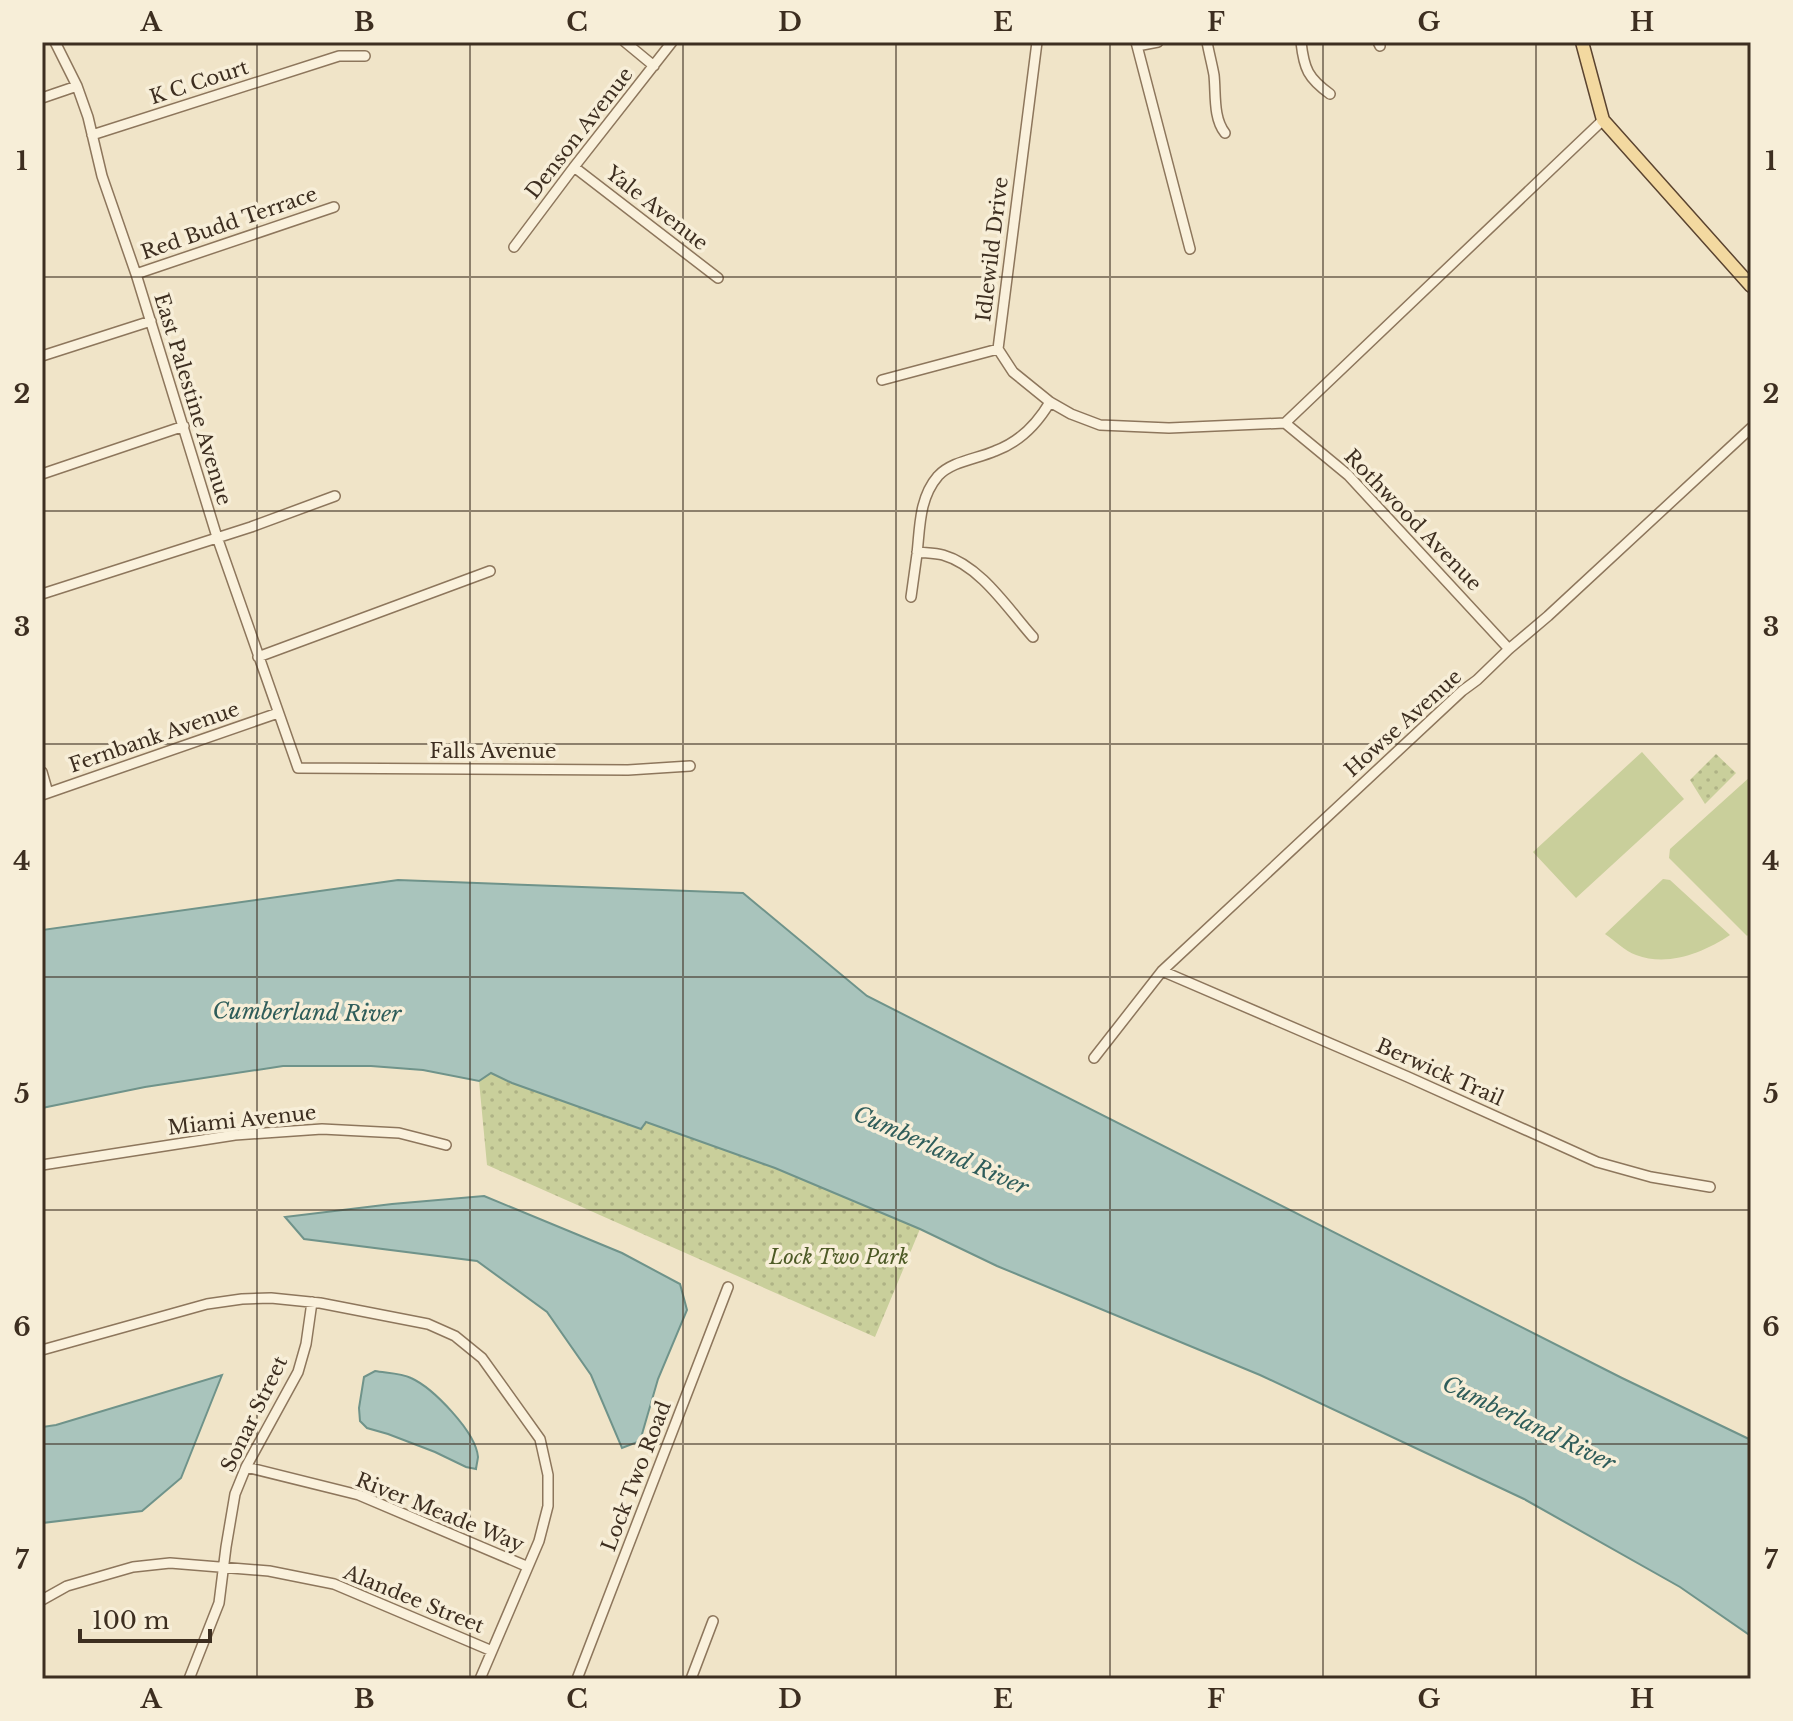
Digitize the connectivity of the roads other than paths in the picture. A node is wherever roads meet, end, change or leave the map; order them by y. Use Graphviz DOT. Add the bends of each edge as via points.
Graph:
graph roads {
  1 [pos="55,42"];
  2 [pos="625,42"];
  3 [pos="672,42"];
  4 [pos="1037,42"];
  5 [pos="1158,42"];
  6 [pos="1207,42"];
  7 [pos="1301,42"];
  8 [pos="1582,42"];
  9 [pos="1137,44"];
  10 [pos="365,56"];
  11 [pos="654,66"];
  12 [pos="77,86"];
  13 [pos="1330,94"];
  14 [pos="42,98"];
  15 [pos="1603,120"];
  16 [pos="1225,133"];
  17 [pos="92,135"];
  18 [pos="574,167"];
  19 [pos="334,207"];
  20 [pos="514,247"];
  21 [pos="1190,249"];
  22 [pos="136,274"];
  23 [pos="718,278"];
  24 [pos="1751,286"];
  25 [pos="151,321"];
  26 [pos="998,349"];
  27 [pos="42,356"];
  28 [pos="882,380"];
  29 [pos="1050,402"];
  30 [pos="1285,423"];
  31 [pos="184,426"];
  32 [pos="1751,428"];
  33 [pos="42,474"];
  34 [pos="335,496"];
  35 [pos="217,537"];
  36 [pos="917,552"];
  37 [pos="490,571"];
  38 [pos="42,594"];
  39 [pos="911,597"];
  40 [pos="1033,637"];
  41 [pos="1509,649"];
  42 [pos="258,657"];
  43 [pos="278,713"];
  44 [pos="690,766"];
  45 [pos="297,767"];
  46 [pos="42,772"];
  47 [pos="45,794"];
  48 [pos="1162,971"];
  49 [pos="1094,1058"];
  50 [pos="446,1145"];
  51 [pos="42,1165"];
  52 [pos="1710,1187"];
  53 [pos="728,1287"];
  54 [pos="312,1302"];
  55 [pos="42,1350"];
  56 [pos="246,1467"];
  57 [pos="526,1566"];
  58 [pos="224,1568"];
  59 [pos="42,1600"];
  60 [pos="713,1621"];
  61 [pos="492,1651"];
  62 [pos="189,1679"];
  63 [pos="480,1679"];
  64 [pos="577,1679"];
  65 [pos="691,1679"];
  1 -- 12 [label="street, East Palestine Avenue"];
  2 -- 11 [label="street"];
  3 -- 11 [label="street, Denson Avenue"];
  4 -- 26 [label="street, Idlewild Drive"];
  5 -- 9 [label="street"];
  6 -- 16 [label="street"];
  7 -- 13 [label="street" via="1308,75"];
  8 -- 15 [label="main road"];
  9 -- 21 [label="street"];
  10 -- 17 [label="street, K C Court" via="339,56"];
  11 -- 18 [label="street, Denson Avenue"];
  12 -- 14 [label="street"];
  12 -- 17 [label="street, East Palestine Avenue"];
  15 -- 24 [label="main road"];
  15 -- 30 [label="street"];
  17 -- 22 [label="street, East Palestine Avenue"];
  18 -- 20 [label="street, Denson Avenue"];
  18 -- 23 [label="street, Yale Avenue"];
  19 -- 22 [label="street, Red Budd Terrace"];
  22 -- 25 [label="street, East Palestine Avenue"];
  25 -- 27 [label="street"];
  25 -- 31 [label="street, East Palestine Avenue"];
  26 -- 28 [label="street"];
  26 -- 29 [label="street, Idlewild Drive" via="1013,372"];
  29 -- 30 [label="street, Idlewild Drive" via="1100,425"];
  29 -- 36 [label="street" via="1019,439 939,475 921,512"];
  30 -- 41 [label="street, Rothwood Avenue" via="1348,475"];
  31 -- 33 [label="street"];
  31 -- 35 [label="street, East Palestine Avenue"];
  32 -- 41 [label="street, Howse Avenue"];
  34 -- 35 [label="street"];
  35 -- 38 [label="street"];
  35 -- 42 [label="street, East Palestine Avenue"];
  36 -- 39 [label="street"];
  36 -- 40 [label="street" via="944,555 971,570"];
  37 -- 42 [label="street"];
  41 -- 48 [label="street, Howse Avenue"];
  42 -- 43 [label="street, East Palestine Avenue"];
  43 -- 45 [label="street, East Palestine Avenue"];
  43 -- 47 [label="street, Fernbank Avenue"];
  44 -- 45 [label="street, Falls Avenue"];
  46 -- 47 [label="street"];
  48 -- 49 [label="street, Howse Avenue"];
  48 -- 52 [label="street, Berwick Trail" via="1597,1162"];
  50 -- 51 [label="street, Miami Avenue" via="399,1133 322,1129 235,1135"];
  53 -- 64 [label="street, Lock Two Road"];
  54 -- 55 [label="street" via="257,1298 207,1304"];
  54 -- 56 [label="street, Sonar Street" via="298,1372"];
  54 -- 57 [label="street" via="428,1324 455,1336 482,1358 540,1439 548,1475 548,1506"];
  56 -- 57 [label="street, River Meade Way" via="359,1495"];
  56 -- 58 [label="street, Sonar Street" via="235,1494"];
  57 -- 61 [label="street"];
  58 -- 59 [label="street, Alandee Street" via="170,1563 133,1567 67,1586"];
  58 -- 61 [label="street, Alandee Street" via="334,1584"];
  58 -- 62 [label="street, Sonar Street" via="219,1603"];
  60 -- 65 [label="street"];
  61 -- 63 [label="street"];
}
